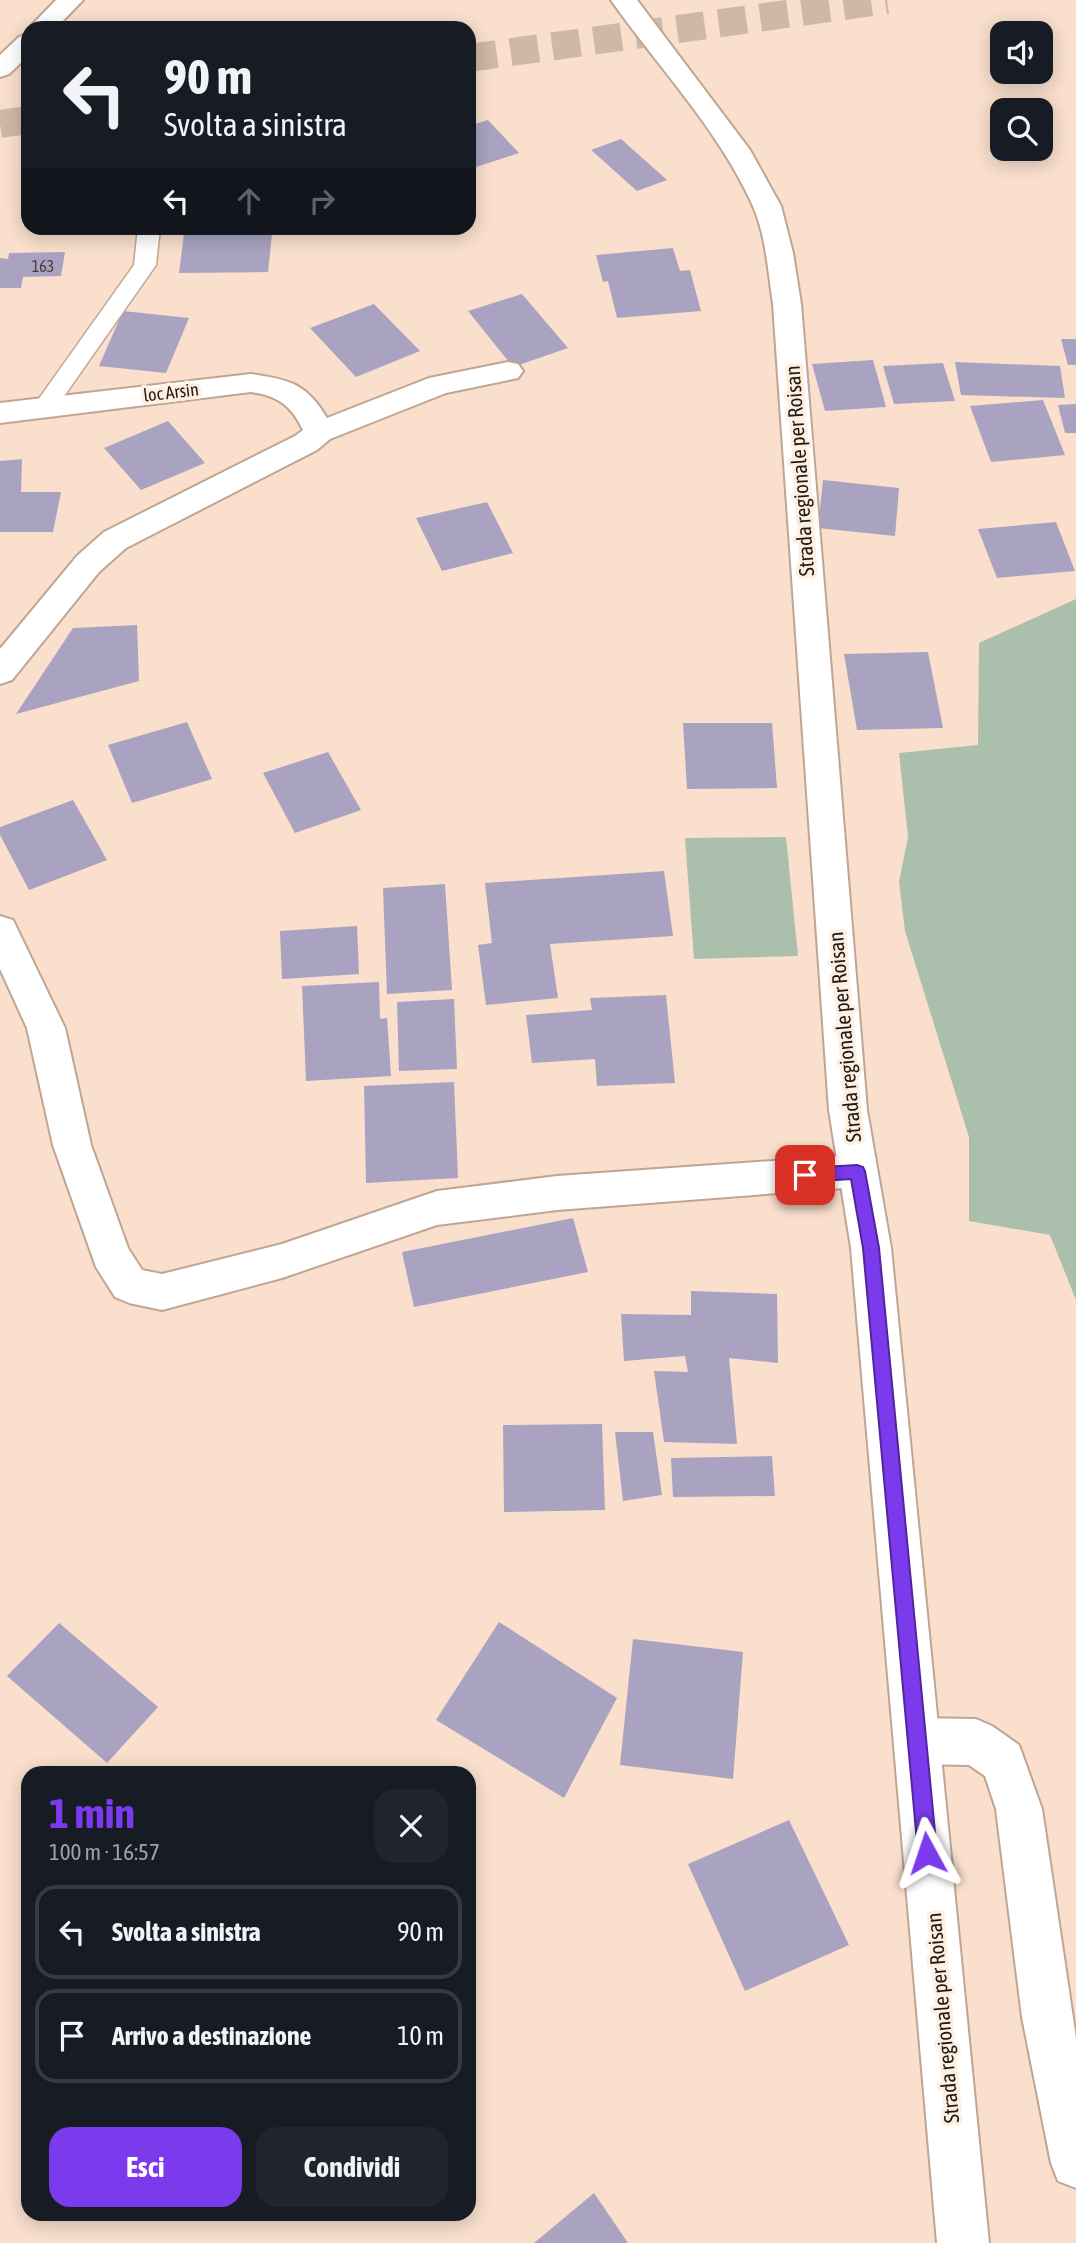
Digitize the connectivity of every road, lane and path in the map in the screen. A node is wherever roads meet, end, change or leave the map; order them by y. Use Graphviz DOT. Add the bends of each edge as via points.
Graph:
graph roads {
  1 [pos="70,0"];
  2 [pos="624,0"];
  3 [pos="49,21"];
  4 [pos="21,49"];
  5 [pos="0,69"];
  6 [pos="148,235"];
  7 [pos="508,371"];
  8 [pos="45,407"];
  9 [pos="0,413"];
  10 [pos="319,432"];
  11 [pos="0,672"];
  12 [pos="0,930"];
  13 [pos="12,988"];
  14 [pos="857,1171"];
  15 [pos="917,1741"];
  16 [pos="1076,2163"];
  17 [pos="963,2243"];
  1 -- 3 [label="main road"];
  2 -- 14 [label="main road, Strada regionale per Roisan" via="740,156 767,206 779,253 787,304 848,1110"];
  4 -- 5 [label="main road"];
  6 -- 8 [label="lane" via="145,265"];
  7 -- 10 [label="main road" via="439,385"];
  8 -- 9 [label="main road, loc Arsin"];
  8 -- 10 [label="main road, loc Arsin" via="251,383 298,394"];
  10 -- 11 [label="main road" via="306,443 115,540 88,564"];
  12 -- 13 [label="main road"];
  13 -- 14 [label="main road" via="46,1028 72,1145 110,1255 129,1285 162,1292 282,1261 437,1208 557,1193"];
  14 -- 15 [label="main road, Strada regionale per Roisan" via="871,1248"];
  15 -- 16 [label="main road" via="976,1742 1003,1761 1019,1809 1046,2017"];
  15 -- 17 [label="main road, Strada regionale per Roisan"];
}
